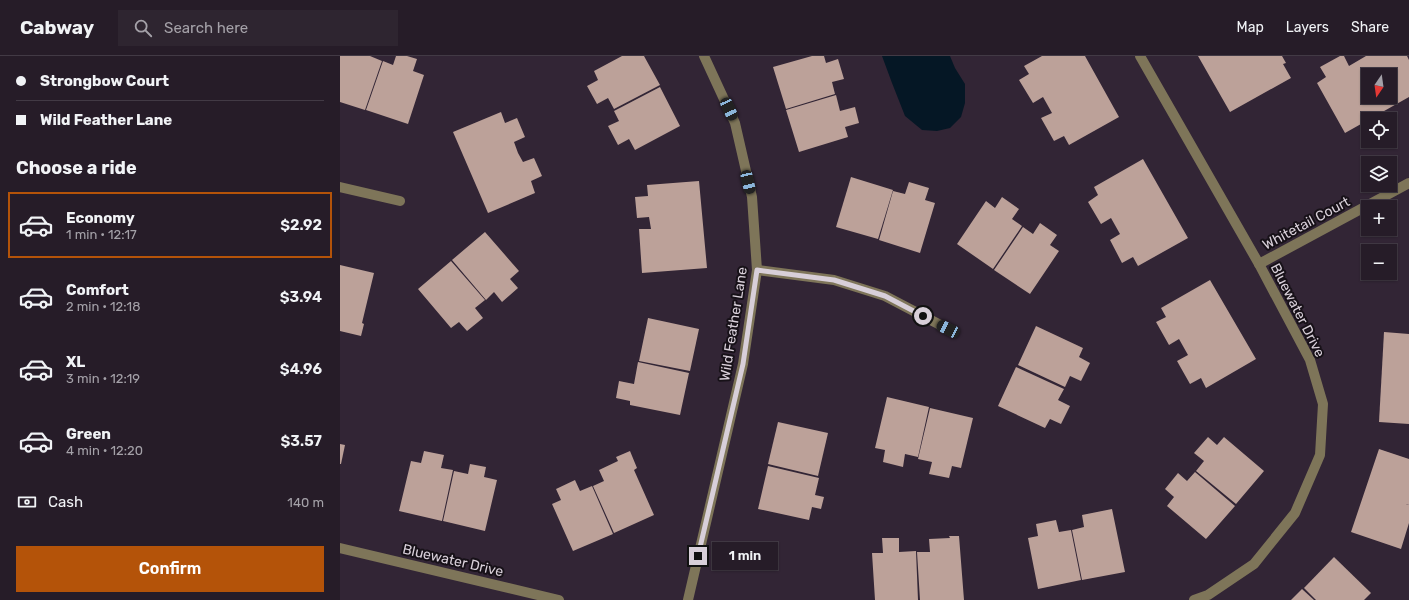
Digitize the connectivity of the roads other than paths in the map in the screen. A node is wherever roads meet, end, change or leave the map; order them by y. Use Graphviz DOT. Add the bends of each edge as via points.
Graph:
graph roads {
  1 [pos="704,56"];
  2 [pos="1140,56"];
  3 [pos="1409,183"];
  4 [pos="340,187"];
  5 [pos="400,201"];
  6 [pos="1259,264"];
  7 [pos="757,270"];
  8 [pos="948,329"];
  9 [pos="340,548"];
  10 [pos="559,600"];
  11 [pos="688,600"];
  12 [pos="1194,600"];
  1 -- 7 [label="street, Wild Feather Lane" via="735,123 752,197"];
  2 -- 6 [label="street, Bluewater Drive"];
  3 -- 6 [label="street, Whitetail Court"];
  4 -- 5 [label="street"];
  6 -- 12 [label="street, Bluewater Drive" via="1310,360 1323,404 1320,455 1295,513 1254,564 1208,595"];
  7 -- 8 [label="street" via="834,280 885,296"];
  7 -- 11 [label="street, Wild Feather Lane" via="743,364"];
  9 -- 10 [label="street, Bluewater Drive"];
}
